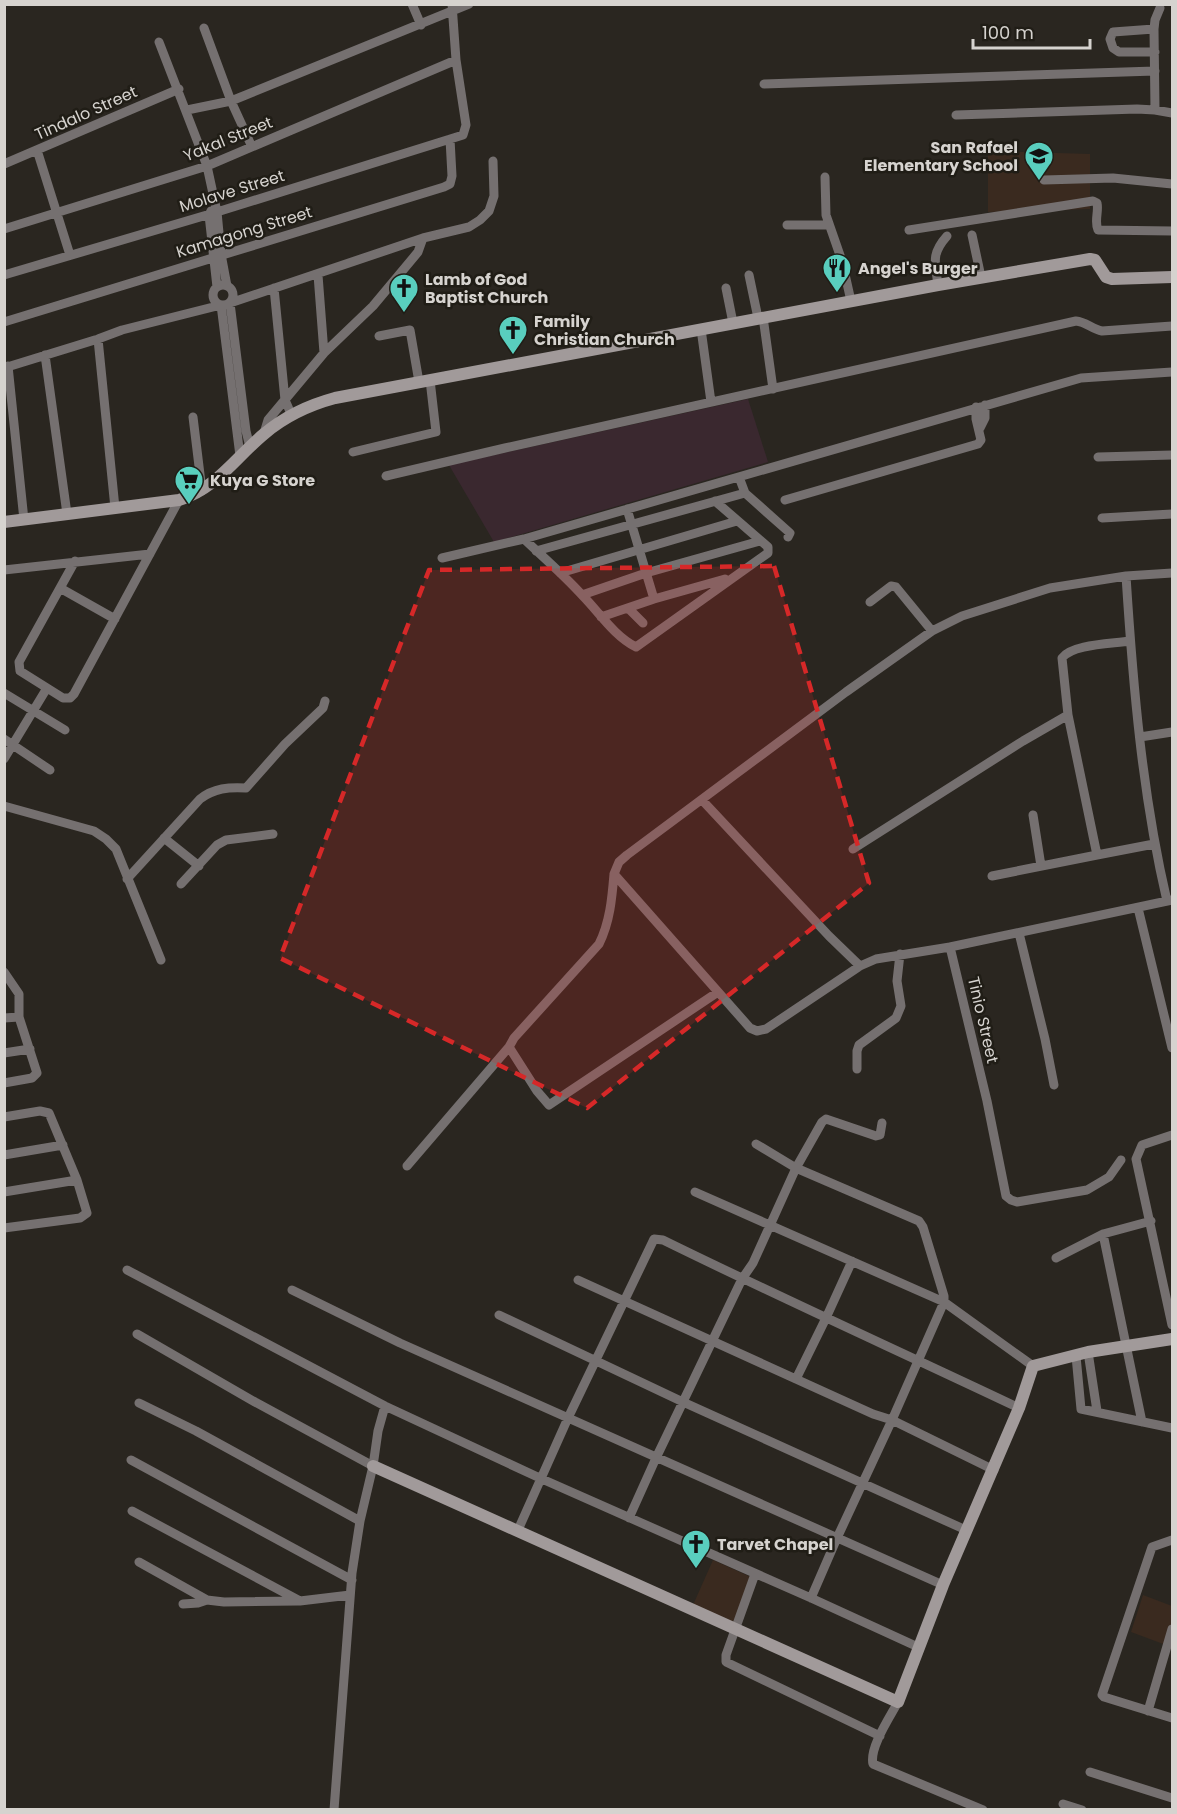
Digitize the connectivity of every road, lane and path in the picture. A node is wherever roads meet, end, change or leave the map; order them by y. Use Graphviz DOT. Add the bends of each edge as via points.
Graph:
graph roads {
  1 [pos="412,4"];
  2 [pos="469,4"];
  3 [pos="452,8"];
  4 [pos="1160,8"];
  5 [pos="421,25"];
  6 [pos="204,28"];
  7 [pos="1154,29"];
  8 [pos="159,42"];
  9 [pos="1155,52"];
  10 [pos="456,60"];
  11 [pos="1155,71"];
  12 [pos="764,84"];
  13 [pos="179,89"];
  14 [pos="231,101"];
  15 [pos="187,110"];
  16 [pos="1155,110"];
  17 [pos="1173,113"];
  18 [pos="956,115"];
  19 [pos="450,139"];
  20 [pos="252,147"];
  21 [pos="37,150"];
  22 [pos="493,161"];
  23 [pos="4,164"];
  24 [pos="207,166"];
  25 [pos="825,177"];
  26 [pos="1044,180"];
  27 [pos="1173,184"];
  28 [pos="213,211"];
  29 [pos="57,213"];
  30 [pos="787,225"];
  31 [pos="829,225"];
  32 [pos="4,229"];
  33 [pos="909,230"];
  34 [pos="1173,231"];
  35 [pos="972,235"];
  36 [pos="947,236"];
  37 [pos="423,238"];
  38 [pos="70,255"];
  39 [pos="218,255"];
  40 [pos="4,275"];
  41 [pos="318,275"];
  42 [pos="749,275"];
  43 [pos="981,277"];
  44 [pos="1173,277"];
  45 [pos="938,285"];
  46 [pos="222,287"];
  47 [pos="274,288"];
  48 [pos="726,288"];
  49 [pos="851,301"];
  50 [pos="225,304"];
  51 [pos="761,318"];
  52 [pos="4,322"];
  53 [pos="733,323"];
  54 [pos="1173,326"];
  55 [pos="701,329"];
  56 [pos="379,336"];
  57 [pos="98,339"];
  58 [pos="324,353"];
  59 [pos="45,355"];
  60 [pos="6,367"];
  61 [pos="1173,372"];
  62 [pos="425,381"];
  63 [pos="773,389"];
  64 [pos="285,400"];
  65 [pos="711,402"];
  66 [pos="980,406"];
  67 [pos="292,416"];
  68 [pos="193,417"];
  69 [pos="264,434"];
  70 [pos="250,447"];
  71 [pos="353,452"];
  72 [pos="1173,455"];
  73 [pos="240,456"];
  74 [pos="1098,457"];
  75 [pos="386,476"];
  76 [pos="739,477"];
  77 [pos="202,491"];
  78 [pos="745,493"];
  79 [pos="179,500"];
  80 [pos="785,500"];
  81 [pos="716,501"];
  82 [pos="115,508"];
  83 [pos="627,509"];
  84 [pos="67,514"];
  85 [pos="1173,514"];
  86 [pos="1102,518"];
  87 [pos="24,520"];
  88 [pos="737,521"];
  89 [pos="4,522"];
  90 [pos="632,524"];
  91 [pos="788,537"];
  92 [pos="524,539"];
  93 [pos="760,541"];
  94 [pos="639,549"];
  95 [pos="537,551"];
  96 [pos="150,554"];
  97 [pos="442,558"];
  98 [pos="75,561"];
  99 [pos="4,570"];
  100 [pos="560,573"];
  101 [pos="646,573"];
  102 [pos="1173,573"];
  103 [pos="1126,576"];
  104 [pos="732,578"];
  105 [pos="60,588"];
  106 [pos="582,595"];
  107 [pos="654,599"];
  108 [pos="870,602"];
  109 [pos="628,608"];
  110 [pos="601,617"];
  111 [pos="115,619"];
  112 [pos="644,623"];
  113 [pos="932,631"];
  114 [pos="1130,641"];
  115 [pos="47,688"];
  116 [pos="4,693"];
  117 [pos="325,700"];
  118 [pos="33,709"];
  119 [pos="1068,715"];
  120 [pos="65,729"];
  121 [pos="1173,732"];
  122 [pos="1140,737"];
  123 [pos="4,739"];
  124 [pos="14,745"];
  125 [pos="4,759"];
  126 [pos="50,770"];
  127 [pos="702,800"];
  128 [pos="4,806"];
  129 [pos="1033,815"];
  130 [pos="273,834"];
  131 [pos="164,838"];
  132 [pos="1154,844"];
  133 [pos="854,849"];
  134 [pos="1097,855"];
  135 [pos="199,866"];
  136 [pos="1041,866"];
  137 [pos="614,874"];
  138 [pos="992,876"];
  139 [pos="127,879"];
  140 [pos="181,884"];
  141 [pos="1170,900"];
  142 [pos="1137,908"];
  143 [pos="1020,933"];
  144 [pos="950,947"];
  145 [pos="900,954"];
  146 [pos="161,960"];
  147 [pos="860,966"];
  148 [pos="4,972"];
  149 [pos="718,992"];
  150 [pos="19,1017"];
  151 [pos="4,1018"];
  152 [pos="509,1047"];
  153 [pos="30,1048"];
  154 [pos="1173,1048"];
  155 [pos="4,1053"];
  156 [pos="857,1069"];
  157 [pos="4,1083"];
  158 [pos="1054,1085"];
  159 [pos="4,1118"];
  160 [pos="882,1124"];
  161 [pos="1173,1135"];
  162 [pos="756,1144"];
  163 [pos="63,1145"];
  164 [pos="4,1155"];
  165 [pos="1121,1160"];
  166 [pos="406,1167"];
  167 [pos="796,1168"];
  168 [pos="77,1180"];
  169 [pos="4,1192"];
  170 [pos="694,1192"];
  171 [pos="1151,1221"];
  172 [pos="770,1225"];
  173 [pos="4,1228"];
  174 [pos="1103,1234"];
  175 [pos="1056,1258"];
  176 [pos="852,1261"];
  177 [pos="127,1270"];
  178 [pos="742,1279"];
  179 [pos="578,1280"];
  180 [pos="292,1290"];
  181 [pos="625,1300"];
  182 [pos="944,1302"];
  183 [pos="499,1315"];
  184 [pos="826,1318"];
  185 [pos="1173,1325"];
  186 [pos="137,1334"];
  187 [pos="1173,1339"];
  188 [pos="713,1340"];
  189 [pos="1127,1346"];
  190 [pos="1082,1354"];
  191 [pos="596,1360"];
  192 [pos="919,1360"];
  193 [pos="1033,1366"];
  194 [pos="796,1379"];
  195 [pos="683,1402"];
  196 [pos="139,1403"];
  197 [pos="385,1406"];
  198 [pos="1020,1408"];
  199 [pos="1097,1411"];
  200 [pos="568,1418"];
  201 [pos="892,1420"];
  202 [pos="1142,1422"];
  203 [pos="1173,1428"];
  204 [pos="656,1458"];
  205 [pos="131,1460"];
  206 [pos="373,1466"];
  207 [pos="994,1470"];
  208 [pos="542,1479"];
  209 [pos="864,1483"];
  210 [pos="132,1511"];
  211 [pos="629,1518"];
  212 [pos="360,1521"];
  213 [pos="518,1530"];
  214 [pos="966,1530"];
  215 [pos="837,1538"];
  216 [pos="1173,1540"];
  217 [pos="138,1562"];
  218 [pos="755,1574"];
  219 [pos="352,1580"];
  220 [pos="943,1585"];
  221 [pos="351,1595"];
  222 [pos="811,1598"];
  223 [pos="207,1600"];
  224 [pos="300,1601"];
  225 [pos="183,1604"];
  226 [pos="735,1629"];
  227 [pos="1173,1629"];
  228 [pos="918,1647"];
  229 [pos="898,1702"];
  230 [pos="1148,1711"];
  231 [pos="1173,1718"];
  232 [pos="880,1736"];
  233 [pos="1090,1772"];
  234 [pos="1173,1798"];
  235 [pos="1063,1804"];
  236 [pos="964,1807"];
  237 [pos="334,1809"];
  238 [pos="983,1809"];
  239 [pos="1082,1809"];
  1 -- 5 [label="street"];
  2 -- 3 [label="street"];
  3 -- 5 [label="street"];
  3 -- 10 [label="street"];
  4 -- 7 [label="street"];
  5 -- 14 [label="street"];
  6 -- 14 [label="street"];
  7 -- 9 [label="street"];
  7 -- 9 [label="street" via="1113,32 1110,39 1119,52"];
  8 -- 13 [label="street"];
  9 -- 11 [label="street"];
  10 -- 19 [label="street, Molave Street" via="465,130 463,135"];
  10 -- 20 [label="street, Yakal Street"];
  11 -- 12 [label="street"];
  11 -- 16 [label="street"];
  13 -- 15 [label="street"];
  13 -- 21 [label="street, Tindalo Street"];
  14 -- 15 [label="street"];
  14 -- 20 [label="street"];
  15 -- 24 [label="street"];
  16 -- 17 [label="street"];
  16 -- 18 [label="street"];
  19 -- 28 [label="street, Molave Street"];
  19 -- 39 [label="street, Kamagong Street" via="450,184"];
  20 -- 24 [label="street, Yakal Street"];
  21 -- 23 [label="street, Tindalo Street"];
  21 -- 29 [label="street"];
  22 -- 37 [label="street" via="494,196 489,211 469,227"];
  24 -- 28 [label="street"];
  24 -- 29 [label="street, Yakal Street"];
  25 -- 31 [label="street"];
  26 -- 27 [label="street" via="1113,178"];
  28 -- 38 [label="street, Molave Street"];
  28 -- 39 [label="street"];
  29 -- 32 [label="street, Yakal Street"];
  29 -- 38 [label="street"];
  30 -- 31 [label="street"];
  31 -- 49 [label="street"];
  33 -- 34 [label="street" via="1093,201 1098,207 1098,230"];
  35 -- 43 [label="street"];
  36 -- 45 [label="street" via="936,250"];
  37 -- 41 [label="street"];
  37 -- 58 [label="street" via="418,252 373,306"];
  38 -- 40 [label="street, Molave Street"];
  39 -- 46 [label="street"];
  39 -- 52 [label="street, Kamagong Street"];
  41 -- 47 [label="street"];
  41 -- 58 [label="street"];
  42 -- 51 [label="street"];
  43 -- 44 [label="street" via="1090,258 1112,279"];
  43 -- 45 [label="street"];
  45 -- 49 [label="street"];
  46 -- 50 [label="street" via="233,294"];
  46 -- 50 [label="street" via="214,292 214,298"];
  47 -- 50 [label="street"];
  47 -- 64 [label="street"];
  48 -- 53 [label="street"];
  49 -- 51 [label="street"];
  50 -- 57 [label="street"];
  50 -- 70 [label="street"];
  50 -- 73 [label="street"];
  51 -- 53 [label="street"];
  51 -- 63 [label="street"];
  53 -- 55 [label="street"];
  54 -- 63 [label="street" via="1102,331 1076,321"];
  55 -- 62 [label="street"];
  55 -- 65 [label="street"];
  56 -- 62 [label="street" via="410,330"];
  57 -- 59 [label="street"];
  57 -- 82 [label="street"];
  58 -- 64 [label="street"];
  59 -- 60 [label="street"];
  59 -- 84 [label="street"];
  60 -- 87 [label="street"];
  61 -- 66 [label="street" via="1082,378"];
  62 -- 67 [label="street" via="335,398 310,405"];
  62 -- 71 [label="street" via="436,432"];
  63 -- 65 [label="street"];
  64 -- 67 [label="street"];
  64 -- 69 [label="street" via="268,420"];
  65 -- 75 [label="street"];
  66 -- 76 [label="street"];
  66 -- 80 [label="street" via="985,418 980,428 981,440 973,447"];
  67 -- 69 [label="street"];
  68 -- 77 [label="street"];
  69 -- 70 [label="street"];
  70 -- 73 [label="street"];
  72 -- 74 [label="street"];
  73 -- 77 [label="street"];
  76 -- 78 [label="street"];
  76 -- 83 [label="street"];
  77 -- 79 [label="street"];
  78 -- 81 [label="street"];
  78 -- 91 [label="street" via="790,533"];
  79 -- 82 [label="street"];
  79 -- 96 [label="street"];
  81 -- 88 [label="street"];
  81 -- 90 [label="street"];
  82 -- 84 [label="street"];
  83 -- 90 [label="street"];
  83 -- 92 [label="street"];
  84 -- 87 [label="street"];
  85 -- 86 [label="street"];
  87 -- 89 [label="street"];
  88 -- 93 [label="street"];
  88 -- 94 [label="street"];
  90 -- 94 [label="street"];
  90 -- 95 [label="street"];
  92 -- 95 [label="street"];
  92 -- 97 [label="street"];
  93 -- 101 [label="street"];
  93 -- 104 [label="street" via="768,547 768,553"];
  94 -- 100 [label="street"];
  94 -- 101 [label="street"];
  95 -- 100 [label="street"];
  96 -- 98 [label="street"];
  96 -- 111 [label="street"];
  98 -- 99 [label="street"];
  98 -- 105 [label="street"];
  100 -- 106 [label="street"];
  101 -- 106 [label="street"];
  101 -- 107 [label="street"];
  102 -- 103 [label="street"];
  103 -- 113 [label="street" via="1031,593 962,616"];
  103 -- 114 [label="street"];
  104 -- 107 [label="street"];
  104 -- 110 [label="street" via="636,647"];
  105 -- 111 [label="street"];
  105 -- 115 [label="street" via="19,662 20,671"];
  106 -- 110 [label="street"];
  107 -- 109 [label="street"];
  108 -- 113 [label="street" via="891,586 896,587"];
  109 -- 110 [label="street"];
  109 -- 112 [label="street"];
  111 -- 115 [label="street" via="74,694 63,698"];
  113 -- 127 [label="street"];
  114 -- 119 [label="street" via="1066,652 1062,658"];
  114 -- 122 [label="street"];
  115 -- 118 [label="street"];
  116 -- 118 [label="street"];
  117 -- 131 [label="street" via="323,708 246,788 210,791"];
  118 -- 120 [label="street"];
  118 -- 124 [label="street"];
  119 -- 133 [label="street"];
  119 -- 134 [label="street"];
  121 -- 122 [label="street"];
  122 -- 132 [label="street"];
  123 -- 124 [label="street"];
  124 -- 125 [label="street"];
  124 -- 126 [label="street"];
  127 -- 137 [label="street" via="619,862"];
  127 -- 147 [label="street"];
  128 -- 139 [label="street" via="94,831 106,838 116,849"];
  129 -- 136 [label="street"];
  130 -- 135 [label="street" via="226,840"];
  131 -- 135 [label="street"];
  131 -- 139 [label="street"];
  132 -- 134 [label="street"];
  132 -- 141 [label="street"];
  134 -- 136 [label="street"];
  135 -- 140 [label="street"];
  136 -- 138 [label="street"];
  137 -- 149 [label="street"];
  137 -- 152 [label="street" via="611,904 598,944"];
  139 -- 146 [label="street"];
  141 -- 142 [label="street"];
  142 -- 143 [label="street"];
  142 -- 154 [label="street"];
  143 -- 144 [label="street"];
  143 -- 158 [label="street"];
  144 -- 145 [label="street"];
  144 -- 165 [label="street, Tinio Street" via="1006,1196 1017,1202 1087,1190 1109,1177"];
  145 -- 147 [label="street"];
  145 -- 156 [label="street" via="897,981 901,1006 896,1018 859,1045"];
  147 -- 149 [label="street" via="766,1029 757,1031"];
  148 -- 150 [label="street" via="19,994"];
  149 -- 152 [label="street" via="549,1106"];
  150 -- 151 [label="street"];
  150 -- 153 [label="street"];
  152 -- 166 [label="street"];
  153 -- 155 [label="street"];
  153 -- 157 [label="street" via="37,1075"];
  159 -- 163 [label="street" via="48,1112"];
  160 -- 167 [label="street" via="880,1135 876,1136 824,1120"];
  161 -- 171 [label="street" via="1142,1145 1136,1159"];
  162 -- 167 [label="street"];
  163 -- 164 [label="street"];
  163 -- 168 [label="street"];
  167 -- 172 [label="street"];
  167 -- 182 [label="street" via="919,1221"];
  168 -- 169 [label="street"];
  168 -- 173 [label="street" via="86,1215"];
  170 -- 172 [label="street"];
  171 -- 174 [label="street"];
  171 -- 185 [label="street"];
  172 -- 176 [label="street"];
  172 -- 178 [label="street"];
  174 -- 175 [label="street"];
  174 -- 189 [label="street"];
  176 -- 182 [label="street"];
  176 -- 184 [label="street"];
  177 -- 197 [label="street"];
  178 -- 181 [label="street" via="654,1239"];
  178 -- 184 [label="street"];
  178 -- 188 [label="street"];
  179 -- 181 [label="street"];
  180 -- 200 [label="street"];
  181 -- 188 [label="street"];
  181 -- 191 [label="street"];
  182 -- 192 [label="street"];
  182 -- 193 [label="street"];
  183 -- 191 [label="street"];
  184 -- 192 [label="street"];
  184 -- 194 [label="street"];
  186 -- 206 [label="street"];
  187 -- 189 [label="street"];
  188 -- 194 [label="street"];
  188 -- 195 [label="street"];
  189 -- 190 [label="street"];
  189 -- 202 [label="street"];
  190 -- 193 [label="street"];
  190 -- 199 [label="street"];
  190 -- 199 [label="street" via="1079,1406"];
  191 -- 195 [label="street"];
  191 -- 200 [label="street"];
  192 -- 198 [label="street"];
  192 -- 201 [label="street"];
  193 -- 198 [label="street"];
  194 -- 201 [label="street"];
  195 -- 204 [label="street"];
  195 -- 209 [label="street"];
  196 -- 212 [label="street"];
  197 -- 206 [label="street"];
  197 -- 208 [label="street"];
  198 -- 207 [label="street"];
  199 -- 202 [label="street"];
  200 -- 204 [label="street"];
  200 -- 208 [label="street"];
  201 -- 207 [label="street"];
  201 -- 209 [label="street"];
  202 -- 203 [label="street"];
  204 -- 211 [label="street"];
  204 -- 215 [label="street"];
  205 -- 219 [label="street"];
  206 -- 212 [label="street"];
  206 -- 213 [label="street"];
  207 -- 214 [label="street"];
  208 -- 211 [label="street"];
  208 -- 213 [label="street"];
  209 -- 214 [label="street"];
  209 -- 215 [label="street"];
  210 -- 224 [label="street"];
  211 -- 218 [label="street"];
  212 -- 219 [label="street"];
  213 -- 226 [label="street"];
  214 -- 220 [label="street"];
  215 -- 220 [label="street"];
  215 -- 222 [label="street"];
  216 -- 230 [label="street" via="1152,1547 1102,1695"];
  217 -- 223 [label="street"];
  218 -- 222 [label="street"];
  218 -- 226 [label="street"];
  219 -- 221 [label="street"];
  220 -- 228 [label="street"];
  221 -- 224 [label="street"];
  221 -- 237 [label="street"];
  222 -- 228 [label="street"];
  223 -- 224 [label="street"];
  223 -- 225 [label="street"];
  226 -- 229 [label="street"];
  226 -- 232 [label="street" via="726,1662"];
  227 -- 230 [label="street"];
  228 -- 229 [label="street"];
  229 -- 232 [label="street"];
  230 -- 231 [label="street"];
  232 -- 236 [label="street" via="873,1764"];
  233 -- 234 [label="street"];
  235 -- 239 [label="street"];
  236 -- 238 [label="street"];
}
